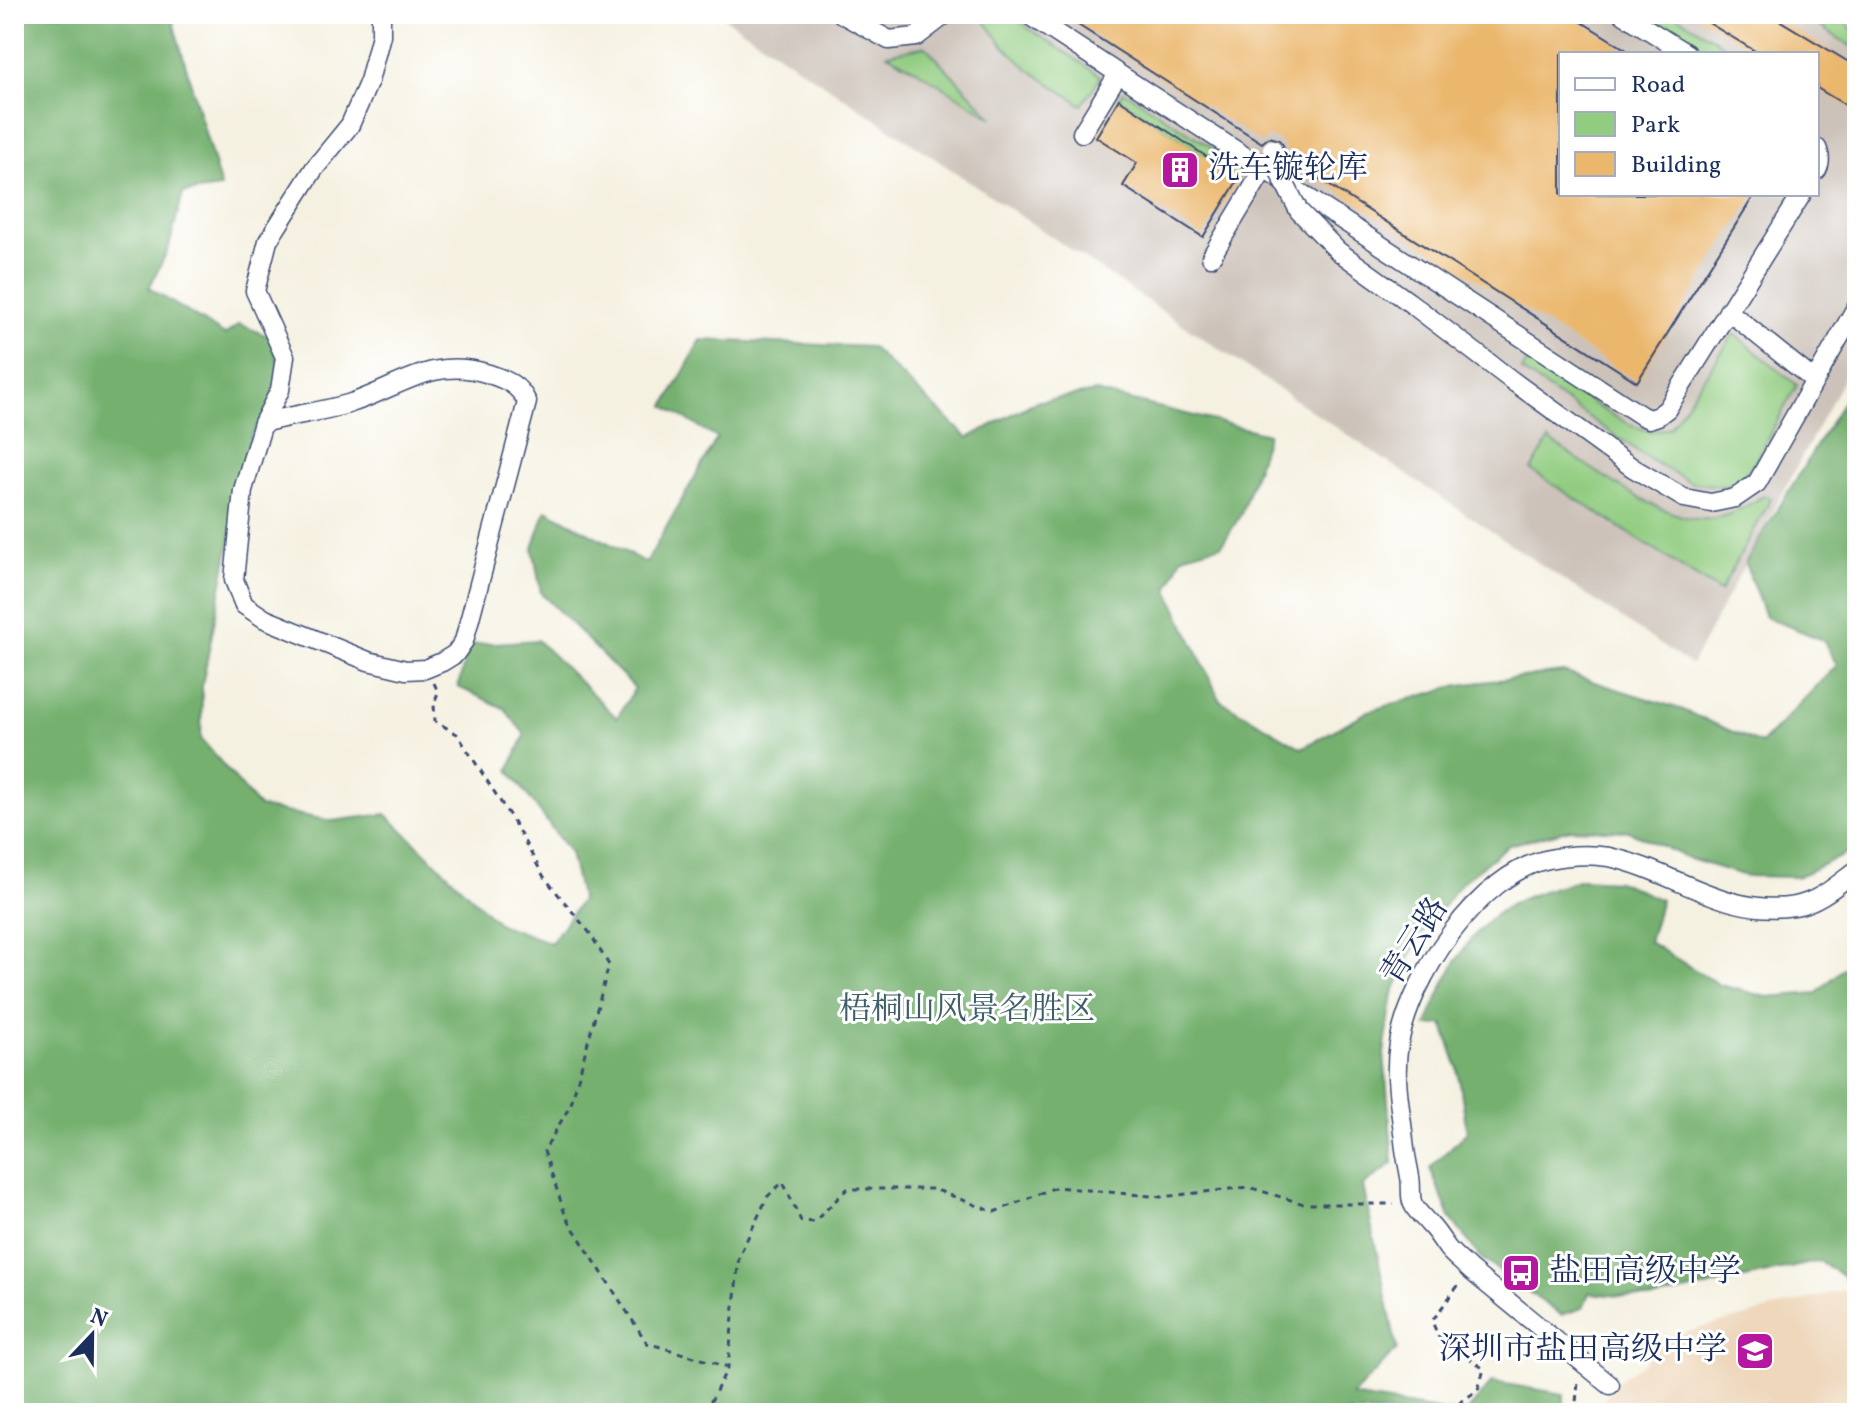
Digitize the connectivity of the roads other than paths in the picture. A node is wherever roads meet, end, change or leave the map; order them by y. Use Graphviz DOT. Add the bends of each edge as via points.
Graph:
graph roads {
  1 [pos="381,14"];
  2 [pos="842,14"];
  3 [pos="946,14"];
  4 [pos="1027,14"];
  5 [pos="1623,14"];
  6 [pos="1684,52"];
  7 [pos="1118,74"];
  8 [pos="1082,133"];
  9 [pos="1272,149"];
  10 [pos="1264,169"];
  11 [pos="1801,196"];
  12 [pos="1211,257"];
  13 [pos="1857,306"];
  14 [pos="1728,311"];
  15 [pos="1815,381"];
  16 [pos="263,423"];
  17 [pos="1857,870"];
  18 [pos="1610,1385"];
  1 -- 16 [label="street" via="369,81 350,125 268,241 255,291 285,357 280,390"];
  2 -- 3 [label="street" via="889,40 916,37"];
  4 -- 7 [label="street"];
  5 -- 6 [label="street"];
  7 -- 8 [label="street"];
  7 -- 10 [label="street"];
  9 -- 15 [label="street, bridge" via="1299,211 1338,251 1633,468 1684,498 1711,503 1735,498 1757,483"];
  10 -- 12 [label="street"];
  10 -- 14 [label="street" via="1649,419 1667,409"];
  11 -- 14 [label="street"];
  13 -- 15 [label="street"];
  14 -- 15 [label="street"];
  16 -- 16 [label="street" via="243,490 235,565 234,580 244,605 265,619 368,661 406,670 425,669 455,654 464,641 527,402 521,390 503,379 458,368 404,380 350,403"];
  17 -- 18 [label="street, 青云路" via="1821,897 1766,908 1702,893 1608,857 1545,860 1517,871 1474,906 1432,960 1415,992 1398,1047 1397,1071 1412,1204 1470,1270"];
}
